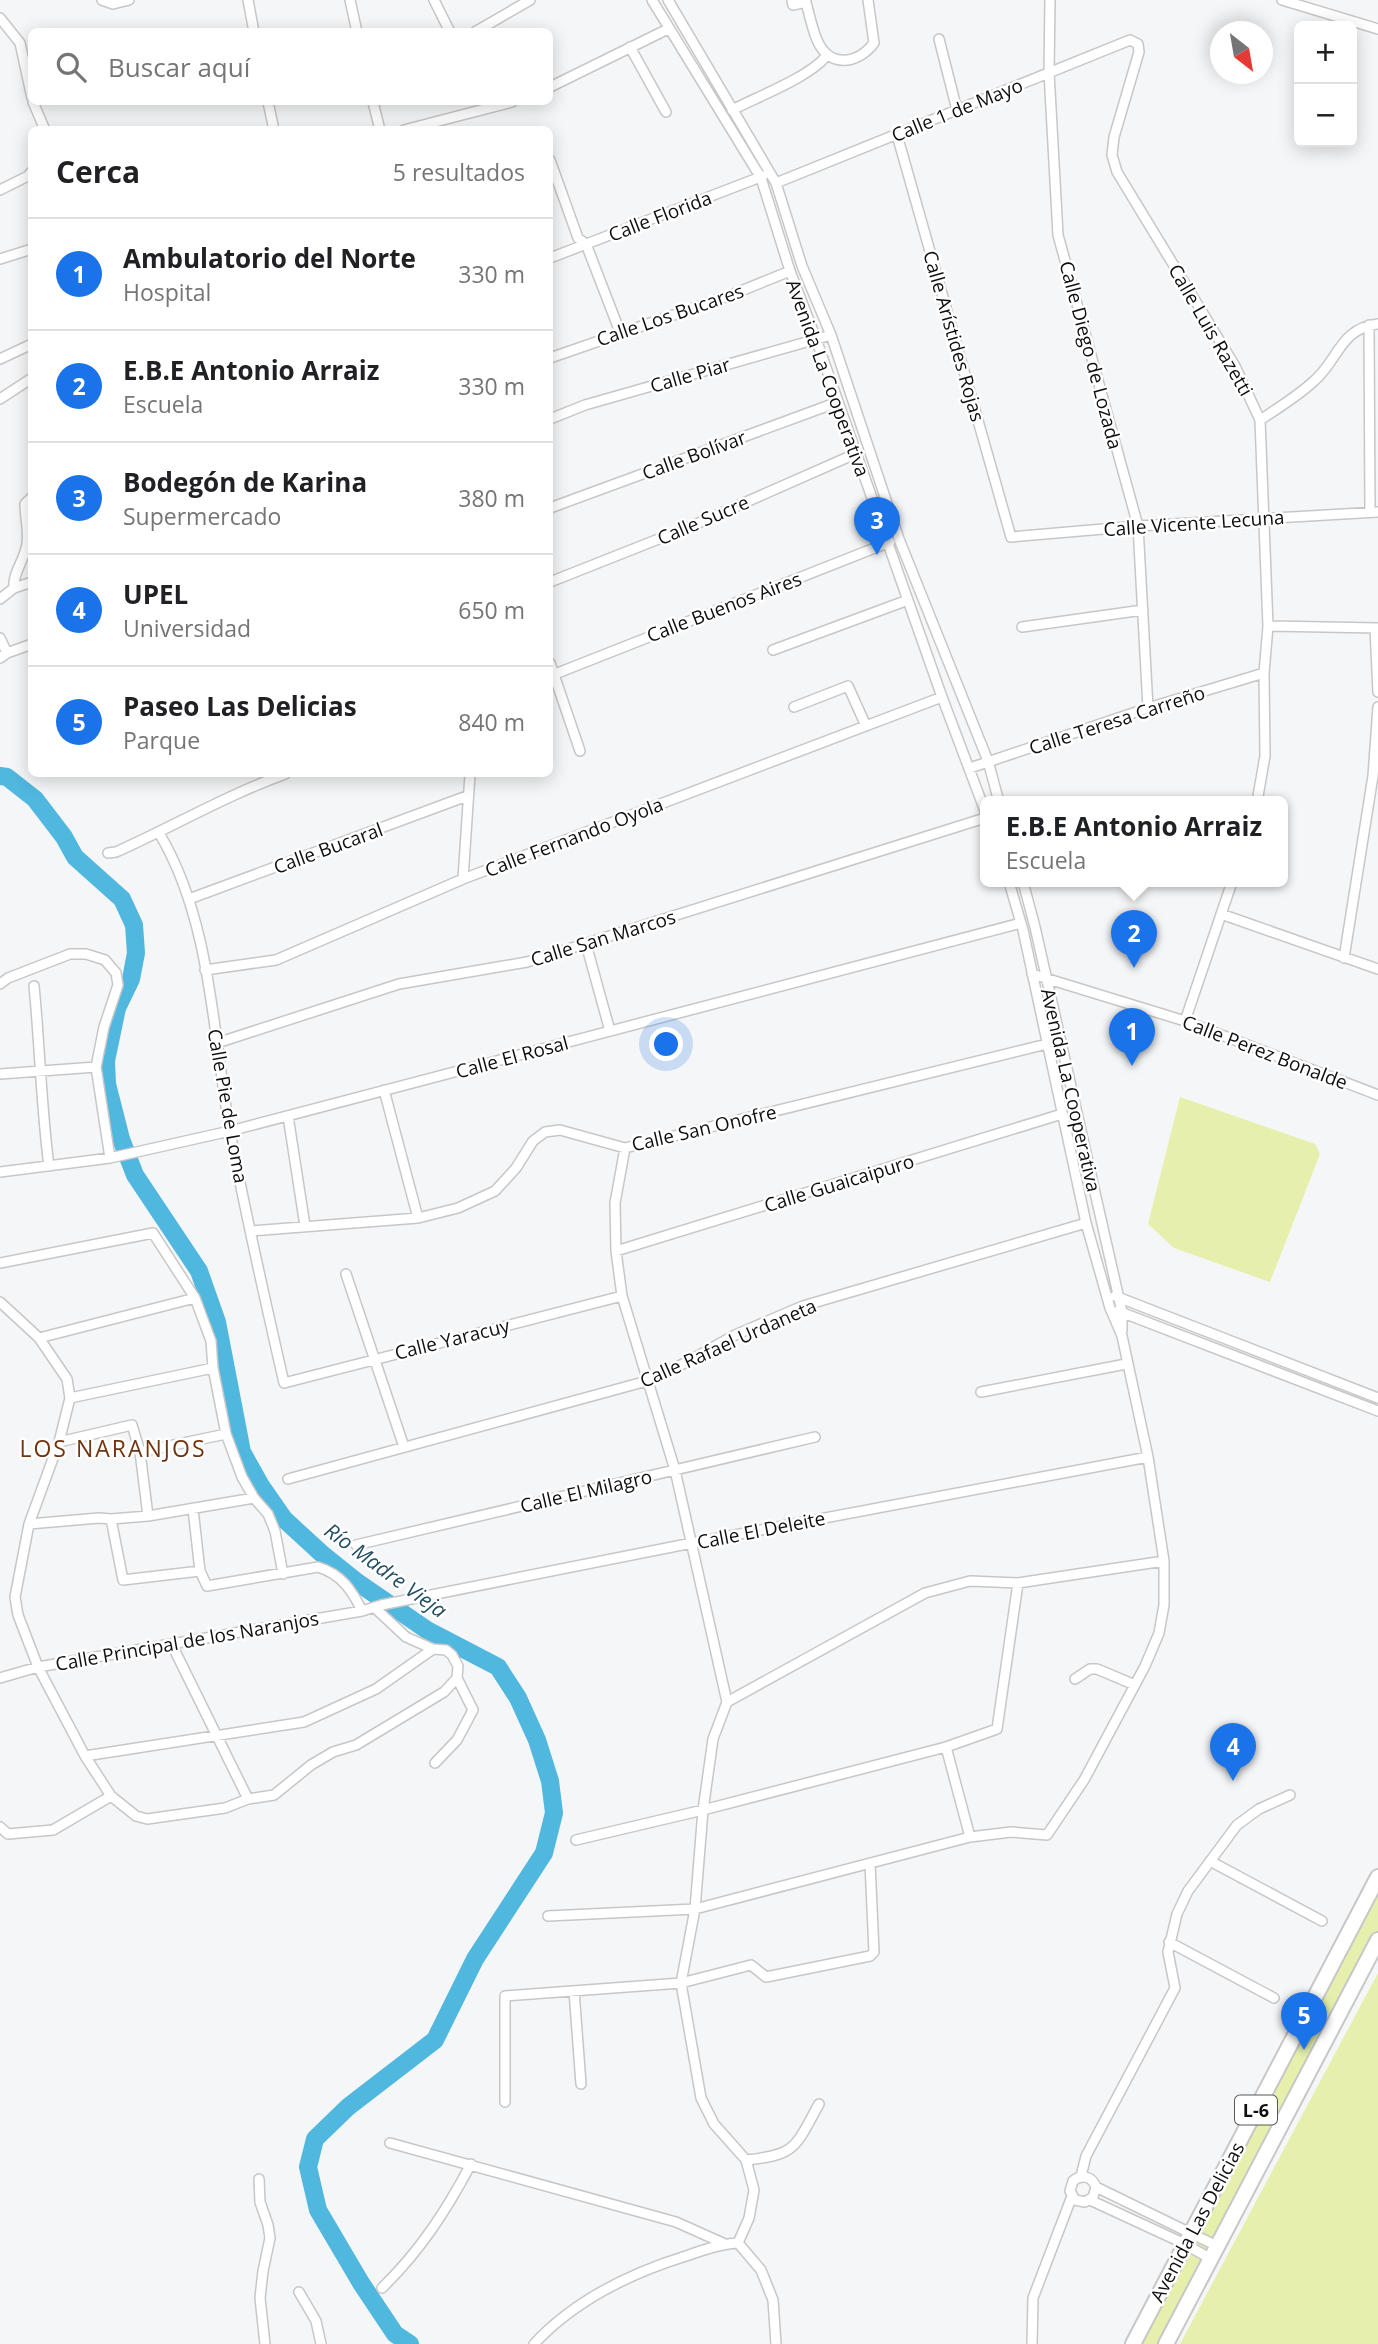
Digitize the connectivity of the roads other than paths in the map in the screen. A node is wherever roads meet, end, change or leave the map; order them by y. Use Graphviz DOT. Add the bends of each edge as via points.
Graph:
graph roads {
  1 [pos="102,0"];
  2 [pos="129,0"];
  3 [pos="248,0"];
  4 [pos="350,0"];
  5 [pos="434,0"];
  6 [pos="530,0"];
  7 [pos="652,0"];
  8 [pos="668,0"];
  9 [pos="792,0"];
  10 [pos="867,0"];
  11 [pos="1050,0"];
  12 [pos="1282,0"];
  13 [pos="0,18"];
  14 [pos="253,28"];
  15 [pos="356,28"];
  16 [pos="448,28"];
  17 [pos="482,28"];
  18 [pos="668,29"];
  19 [pos="1378,29"];
  20 [pos="939,39"];
  21 [pos="1138,44"];
  22 [pos="630,47"];
  23 [pos="827,55"];
  24 [pos="1049,72"];
  25 [pos="28,81"];
  26 [pos="553,86"];
  27 [pos="34,105"];
  28 [pos="269,105"];
  29 [pos="374,105"];
  30 [pos="500,105"];
  31 [pos="732,110"];
  32 [pos="957,110"];
  33 [pos="666,112"];
  34 [pos="43,126"];
  35 [pos="273,126"];
  36 [pos="379,126"];
  37 [pos="419,126"];
  38 [pos="897,135"];
  39 [pos="553,168"];
  40 [pos="765,175"];
  41 [pos="28,176"];
  42 [pos="776,183"];
  43 [pos="0,190"];
  44 [pos="586,244"];
  45 [pos="28,250"];
  46 [pos="553,257"];
  47 [pos="0,259"];
  48 [pos="790,271"];
  49 [pos="1374,325"];
  50 [pos="620,332"];
  51 [pos="831,335"];
  52 [pos="816,338"];
  53 [pos="28,346"];
  54 [pos="553,357"];
  55 [pos="0,359"];
  56 [pos="28,381"];
  57 [pos="0,399"];
  58 [pos="838,402"];
  59 [pos="553,418"];
  60 [pos="1260,421"];
  61 [pos="855,454"];
  62 [pos="28,501"];
  63 [pos="553,507"];
  64 [pos="1374,512"];
  65 [pos="1265,518"];
  66 [pos="1138,526"];
  67 [pos="1011,537"];
  68 [pos="899,539"];
  69 [pos="887,543"];
  70 [pos="553,581"];
  71 [pos="28,584"];
  72 [pos="14,588"];
  73 [pos="0,599"];
  74 [pos="908,600"];
  75 [pos="1143,610"];
  76 [pos="1268,626"];
  77 [pos="1022,627"];
  78 [pos="1377,628"];
  79 [pos="0,638"];
  80 [pos="28,646"];
  81 [pos="773,650"];
  82 [pos="3,655"];
  83 [pos="1264,673"];
  84 [pos="553,675"];
  85 [pos="553,678"];
  86 [pos="1378,692"];
  87 [pos="942,697"];
  88 [pos="794,707"];
  89 [pos="1378,707"];
  90 [pos="1148,708"];
  91 [pos="866,726"];
  92 [pos="580,751"];
  93 [pos="988,761"];
  94 [pos="970,768"];
  95 [pos="276,777"];
  96 [pos="470,777"];
  97 [pos="467,796"];
  98 [pos="997,796"];
  99 [pos="1258,796"];
  100 [pos="980,797"];
  101 [pos="980,820"];
  102 [pos="159,833"];
  103 [pos="108,853"];
  104 [pos="463,879"];
  105 [pos="1010,887"];
  106 [pos="1024,887"];
  107 [pos="1230,887"];
  108 [pos="189,899"];
  109 [pos="1221,914"];
  110 [pos="1021,923"];
  111 [pos="586,944"];
  112 [pos="1344,958"];
  113 [pos="1378,969"];
  114 [pos="205,970"];
  115 [pos="1032,974"];
  116 [pos="1045,977"];
  117 [pos="0,984"];
  118 [pos="34,986"];
  119 [pos="1185,1021"];
  120 [pos="610,1031"];
  121 [pos="1060,1040"];
  122 [pos="217,1043"];
  123 [pos="1047,1044"];
  124 [pos="96,1067"];
  125 [pos="42,1069"];
  126 [pos="0,1074"];
  127 [pos="384,1090"];
  128 [pos="1378,1095"];
  129 [pos="1062,1115"];
  130 [pos="288,1116"];
  131 [pos="230,1131"];
  132 [pos="625,1148"];
  133 [pos="110,1158"];
  134 [pos="49,1166"];
  135 [pos="0,1172"];
  136 [pos="418,1218"];
  137 [pos="1086,1223"];
  138 [pos="305,1226"];
  139 [pos="250,1231"];
  140 [pos="616,1251"];
  141 [pos="0,1264"];
  142 [pos="346,1274"];
  143 [pos="1106,1293"];
  144 [pos="622,1296"];
  145 [pos="1118,1297"];
  146 [pos="195,1298"];
  147 [pos="0,1302"];
  148 [pos="1110,1308"];
  149 [pos="1122,1312"];
  150 [pos="1122,1336"];
  151 [pos="39,1338"];
  152 [pos="375,1359"];
  153 [pos="1126,1364"];
  154 [pos="213,1368"];
  155 [pos="648,1381"];
  156 [pos="284,1383"];
  157 [pos="981,1392"];
  158 [pos="70,1398"];
  159 [pos="1378,1398"];
  160 [pos="1378,1411"];
  161 [pos="226,1434"];
  162 [pos="815,1437"];
  163 [pos="59,1442"];
  164 [pos="404,1447"];
  165 [pos="140,1452"];
  166 [pos="1148,1457"];
  167 [pos="675,1471"];
  168 [pos="288,1479"];
  169 [pos="254,1498"];
  170 [pos="193,1508"];
  171 [pos="148,1516"];
  172 [pos="111,1519"];
  173 [pos="29,1524"];
  174 [pos="692,1543"];
  175 [pos="356,1545"];
  176 [pos="1164,1561"];
  177 [pos="200,1570"];
  178 [pos="283,1574"];
  179 [pos="1018,1583"];
  180 [pos="378,1607"];
  181 [pos="362,1611"];
  182 [pos="173,1645"];
  183 [pos="433,1649"];
  184 [pos="38,1667"];
  185 [pos="0,1678"];
  186 [pos="457,1678"];
  187 [pos="1075,1679"];
  188 [pos="1136,1685"];
  189 [pos="727,1702"];
  190 [pos="218,1735"];
  191 [pos="946,1747"];
  192 [pos="85,1756"];
  193 [pos="435,1763"];
  194 [pos="1290,1795"];
  195 [pos="111,1796"];
  196 [pos="247,1799"];
  197 [pos="704,1810"];
  198 [pos="0,1827"];
  199 [pos="970,1837"];
  200 [pos="576,1840"];
  201 [pos="1210,1861"];
  202 [pos="870,1863"];
  203 [pos="1378,1877"];
  204 [pos="695,1909"];
  205 [pos="548,1916"];
  206 [pos="1322,1921"];
  207 [pos="1378,1940"];
  208 [pos="1169,1942"];
  209 [pos="681,1983"];
  210 [pos="574,1991"];
  211 [pos="1274,1998"];
  212 [pos="581,2084"];
  213 [pos="505,2102"];
  214 [pos="819,2104"];
  215 [pos="390,2143"];
  216 [pos="746,2160"];
  217 [pos="471,2164"];
  218 [pos="1081,2176"];
  219 [pos="259,2179"];
  220 [pos="1096,2187"];
  221 [pos="1072,2196"];
  222 [pos="1090,2200"];
  223 [pos="1188,2239"];
  224 [pos="738,2243"];
  225 [pos="723,2244"];
  226 [pos="1214,2253"];
  227 [pos="382,2288"];
  228 [pos="299,2292"];
  229 [pos="265,2344"];
  230 [pos="321,2344"];
  231 [pos="534,2344"];
  232 [pos="776,2344"];
  233 [pos="1032,2344"];
  234 [pos="1133,2344"];
  235 [pos="1166,2344"];
  1 -- 2 [label="street" via="113,4"];
  3 -- 14 [label="street"];
  4 -- 15 [label="street"];
  5 -- 16 [label="street"];
  6 -- 17 [label="street"];
  7 -- 18 [label="street, Avenida La Cooperativa"];
  8 -- 31 [label="street, Avenida La Cooperativa"];
  9 -- 23 [label="street" via="793,5 806,2 816,39"];
  10 -- 23 [label="street" via="874,43 850,61"];
  11 -- 24 [label="street, Calle Diego de Lozada"];
  12 -- 19 [label="street"];
  13 -- 25 [label="street" via="20,43"];
  18 -- 22 [label="street"];
  18 -- 40 [label="street, Avenida La Cooperativa"];
  20 -- 32 [label="street"];
  21 -- 24 [label="street, Calle 1 de Mayo" via="1130,40"];
  21 -- 60 [label="street, Calle Luis Razetti" via="1114,137 1112,155 1117,172 1235,366"];
  22 -- 26 [label="street"];
  22 -- 33 [label="street"];
  23 -- 31 [label="street" via="804,73"];
  24 -- 32 [label="street, Calle 1 de Mayo"];
  24 -- 66 [label="street, Calle Diego de Lozada" via="1058,235"];
  27 -- 34 [label="street"];
  28 -- 35 [label="street"];
  29 -- 36 [label="street"];
  30 -- 37 [label="street"];
  31 -- 40 [label="street, Avenida La Cooperativa"];
  32 -- 38 [label="street, Calle 1 de Mayo"];
  38 -- 42 [label="street, Calle 1 de Mayo"];
  38 -- 67 [label="street, Calle Arístides Rojas"];
  39 -- 44 [label="street" via="578,238"];
  40 -- 42 [label="street, Avenida La Cooperativa"];
  40 -- 44 [label="street, Calle Florida"];
  40 -- 48 [label="street, Avenida La Cooperativa"];
  41 -- 43 [label="street"];
  42 -- 51 [label="street, Avenida La Cooperativa" via="802,266"];
  44 -- 46 [label="street, Calle Florida"];
  44 -- 50 [label="street"];
  45 -- 47 [label="street"];
  48 -- 50 [label="street, Calle Los Bucares"];
  48 -- 52 [label="street, Avenida La Cooperativa"];
  49 -- 60 [label="street" via="1346,338 1316,380"];
  49 -- 64 [label="street"];
  50 -- 54 [label="street, Calle Los Bucares"];
  51 -- 52 [label="street, Calle Piar"];
  51 -- 68 [label="street, Avenida La Cooperativa"];
  52 -- 58 [label="street, Avenida La Cooperativa"];
  52 -- 59 [label="street, Calle Piar"];
  53 -- 55 [label="street"];
  56 -- 57 [label="street"];
  58 -- 61 [label="street, Avenida La Cooperativa"];
  58 -- 63 [label="street, Calle Bolívar"];
  60 -- 65 [label="street, Calle Luis Razetti"];
  61 -- 69 [label="street, Avenida La Cooperativa"];
  61 -- 70 [label="street, Calle Sucre"];
  62 -- 72 [label="street" via="27,546"];
  64 -- 65 [label="street, Calle Vicente Lecuna"];
  65 -- 66 [label="street, Calle Vicente Lecuna"];
  65 -- 76 [label="street, Calle Luis Razetti"];
  66 -- 67 [label="street, Calle Vicente Lecuna"];
  66 -- 75 [label="street, Calle Diego de Lozada"];
  68 -- 69 [label="street, Calle Buenos Aires"];
  68 -- 93 [label="street, Avenida La Cooperativa"];
  69 -- 74 [label="street, Avenida La Cooperativa"];
  69 -- 84 [label="street, Calle Buenos Aires"];
  71 -- 72 [label="street"];
  72 -- 73 [label="street"];
  74 -- 81 [label="street"];
  74 -- 87 [label="street, Avenida La Cooperativa"];
  75 -- 77 [label="street"];
  75 -- 90 [label="street, Calle Diego de Lozada"];
  76 -- 78 [label="street"];
  76 -- 83 [label="street, Calle Luis Razetti"];
  78 -- 86 [label="street"];
  79 -- 82 [label="street"];
  80 -- 82 [label="street"];
  83 -- 90 [label="street, Calle Teresa Carreño"];
  83 -- 99 [label="street, Calle Luis Razetti" via="1265,756"];
  85 -- 92 [label="street"];
  87 -- 91 [label="street, Calle Fernando Oyola"];
  87 -- 94 [label="street, Avenida La Cooperativa"];
  88 -- 91 [label="street" via="848,686"];
  89 -- 112 [label="street" via="1373,776"];
  90 -- 93 [label="street, Calle Teresa Carreño"];
  91 -- 104 [label="street, Calle Fernando Oyola"];
  93 -- 94 [label="street, Calle Teresa Carreño"];
  93 -- 98 [label="street, Avenida La Cooperativa"];
  94 -- 100 [label="street, Avenida La Cooperativa"];
  95 -- 102 [label="street"];
  96 -- 97 [label="street"];
  97 -- 104 [label="street"];
  97 -- 108 [label="street, Calle Bucaral"];
  101 -- 111 [label="street, Calle San Marcos"];
  102 -- 103 [label="street"];
  102 -- 108 [label="street, Calle Pie de Loma"];
  104 -- 114 [label="street, Calle Fernando Oyola" via="276,960"];
  105 -- 110 [label="street, Avenida La Cooperativa"];
  106 -- 116 [label="street, Avenida La Cooperativa"];
  107 -- 109 [label="street"];
  108 -- 114 [label="street, Calle Pie de Loma"];
  109 -- 112 [label="street"];
  109 -- 119 [label="street"];
  110 -- 115 [label="street, Avenida La Cooperativa"];
  110 -- 120 [label="street, Calle El Rosal"];
  111 -- 120 [label="street"];
  111 -- 122 [label="street, Calle San Marcos" via="527,962 399,984"];
  112 -- 113 [label="street"];
  114 -- 122 [label="street, Calle Pie de Loma"];
  115 -- 116 [label="street, Calle Perez Bonalde"];
  115 -- 123 [label="street, Avenida La Cooperativa"];
  116 -- 119 [label="street, Calle Perez Bonalde"];
  116 -- 121 [label="street, Avenida La Cooperativa"];
  117 -- 124 [label="street" via="70,954 105,960 116,973 118,985"];
  118 -- 125 [label="street"];
  119 -- 128 [label="street, Calle Perez Bonalde"];
  120 -- 127 [label="street, Calle El Rosal"];
  121 -- 123 [label="street, Calle San Onofre"];
  121 -- 145 [label="street, Avenida La Cooperativa"];
  122 -- 131 [label="street, Calle Pie de Loma"];
  123 -- 129 [label="street, Avenida La Cooperativa"];
  123 -- 132 [label="street, Calle San Onofre"];
  124 -- 125 [label="street"];
  124 -- 133 [label="street"];
  125 -- 126 [label="street"];
  125 -- 134 [label="street"];
  127 -- 130 [label="street, Calle El Rosal"];
  127 -- 136 [label="street"];
  129 -- 137 [label="street, Avenida La Cooperativa"];
  129 -- 140 [label="street, Calle Guaicaipuro"];
  130 -- 131 [label="street, Calle El Rosal"];
  130 -- 138 [label="street"];
  131 -- 133 [label="street, Calle El Rosal"];
  131 -- 139 [label="street, Calle Pie de Loma"];
  132 -- 136 [label="street, Calle San Onofre" via="560,1130 545,1132 495,1191 458,1208"];
  132 -- 140 [label="street" via="615,1203"];
  133 -- 134 [label="street, Calle El Rosal"];
  134 -- 135 [label="street, Calle El Rosal"];
  136 -- 138 [label="street, Calle San Onofre"];
  137 -- 143 [label="street, Avenida La Cooperativa"];
  137 -- 155 [label="street, Calle Rafael Urdaneta" via="803,1306 735,1335"];
  138 -- 139 [label="street, Calle San Onofre"];
  139 -- 156 [label="street, Calle Pie de Loma"];
  140 -- 144 [label="street"];
  141 -- 146 [label="street" via="153,1233"];
  142 -- 152 [label="street"];
  143 -- 145 [label="street"];
  143 -- 148 [label="street, Avenida La Cooperativa"];
  144 -- 152 [label="street, Calle Yaracuy"];
  144 -- 155 [label="street"];
  145 -- 149 [label="street, Avenida La Cooperativa"];
  145 -- 159 [label="street"];
  146 -- 151 [label="street"];
  146 -- 154 [label="street" via="211,1341"];
  147 -- 151 [label="street"];
  148 -- 149 [label="street"];
  148 -- 150 [label="street, Avenida La Cooperativa"];
  149 -- 150 [label="street, Avenida La Cooperativa"];
  149 -- 160 [label="street"];
  150 -- 153 [label="street, Avenida La Cooperativa"];
  151 -- 158 [label="street" via="67,1378"];
  152 -- 156 [label="street, Calle Yaracuy"];
  152 -- 164 [label="street"];
  153 -- 157 [label="street"];
  153 -- 166 [label="street, Avenida La Cooperativa"];
  154 -- 158 [label="street"];
  154 -- 161 [label="street"];
  155 -- 164 [label="street, Calle Rafael Urdaneta"];
  155 -- 167 [label="street"];
  158 -- 163 [label="street"];
  161 -- 165 [label="street"];
  161 -- 169 [label="street"];
  162 -- 167 [label="street, Calle El Milagro"];
  163 -- 165 [label="street" via="132,1425"];
  163 -- 173 [label="street"];
  164 -- 168 [label="street, Calle Rafael Urdaneta"];
  165 -- 171 [label="street"];
  166 -- 174 [label="street, Calle El Deleite"];
  166 -- 176 [label="street, Avenida La Cooperativa"];
  167 -- 174 [label="street"];
  167 -- 175 [label="street, Calle El Milagro"];
  169 -- 170 [label="street"];
  169 -- 178 [label="street" via="275,1531"];
  170 -- 171 [label="street"];
  170 -- 177 [label="street"];
  171 -- 172 [label="street"];
  172 -- 173 [label="street"];
  172 -- 177 [label="street" via="123,1580"];
  173 -- 184 [label="street" via="15,1597"];
  174 -- 180 [label="street, Calle El Deleite"];
  174 -- 189 [label="street"];
  176 -- 179 [label="street"];
  176 -- 188 [label="street, Avenida La Cooperativa" via="1159,1633"];
  177 -- 178 [label="street" via="209,1587"];
  178 -- 181 [label="street" via="317,1567 333,1572 354,1592"];
  179 -- 189 [label="street" via="970,1581 925,1593"];
  179 -- 191 [label="street" via="997,1729"];
  180 -- 181 [label="street, Calle Principal de los Naranjos"];
  180 -- 183 [label="street" via="406,1637"];
  181 -- 182 [label="street, Calle Principal de los Naranjos"];
  182 -- 184 [label="street, Calle Principal de los Naranjos"];
  182 -- 190 [label="street"];
  183 -- 186 [label="street" via="452,1655 458,1666"];
  183 -- 190 [label="street" via="376,1689 303,1722"];
  184 -- 185 [label="street, Calle Principal de los Naranjos"];
  184 -- 192 [label="street"];
  186 -- 193 [label="street" via="473,1710 457,1740"];
  186 -- 196 [label="street" via="444,1692 356,1745 333,1752 274,1795"];
  187 -- 188 [label="street" via="1097,1669"];
  188 -- 199 [label="street, Avenida La Cooperativa" via="1084,1780 1047,1835 1011,1832"];
  189 -- 197 [label="street" via="713,1739"];
  190 -- 192 [label="street"];
  190 -- 196 [label="street"];
  191 -- 197 [label="street"];
  191 -- 199 [label="street"];
  192 -- 195 [label="street"];
  194 -- 201 [label="street" via="1243,1819"];
  195 -- 196 [label="street" via="147,1819 225,1808"];
  195 -- 198 [label="street" via="54,1830 8,1834"];
  197 -- 200 [label="street"];
  197 -- 204 [label="street"];
  199 -- 202 [label="street"];
  201 -- 206 [label="street"];
  201 -- 208 [label="street" via="1188,1892"];
  202 -- 204 [label="street"];
  202 -- 209 [label="street" via="874,1952 870,1956 766,1976 751,1965"];
  203 -- 223 [label="main road, Avenida Las Delicias / L-6"];
  204 -- 205 [label="street"];
  204 -- 209 [label="street"];
  207 -- 226 [label="main road, Avenida Las Delicias / L-6"];
  208 -- 211 [label="street"];
  208 -- 218 [label="street" via="1175,1988 1086,2156"];
  209 -- 210 [label="street"];
  209 -- 216 [label="street" via="701,2098 714,2124"];
  210 -- 212 [label="street"];
  210 -- 213 [label="street" via="505,1996"];
  214 -- 216 [label="street" via="791,2148 778,2156"];
  215 -- 217 [label="street"];
  216 -- 224 [label="street" via="754,2190"];
  217 -- 225 [label="street" via="676,2222"];
  217 -- 227 [label="street" via="433,2230"];
  218 -- 220 [label="street"];
  218 -- 221 [label="street" via="1073,2182"];
  219 -- 229 [label="street" via="270,2238 260,2298"];
  220 -- 222 [label="street"];
  220 -- 223 [label="street"];
  221 -- 222 [label="street" via="1080,2202"];
  221 -- 233 [label="street" via="1033,2298"];
  222 -- 223 [label="street"];
  223 -- 226 [label="street"];
  223 -- 234 [label="main road, Avenida Las Delicias / L-6"];
  224 -- 225 [label="street"];
  224 -- 232 [label="street" via="761,2270 773,2300"];
  225 -- 231 [label="street" via="655,2265 589,2299"];
  226 -- 235 [label="main road, Avenida Las Delicias / L-6"];
  228 -- 230 [label="street" via="316,2320"];
}
